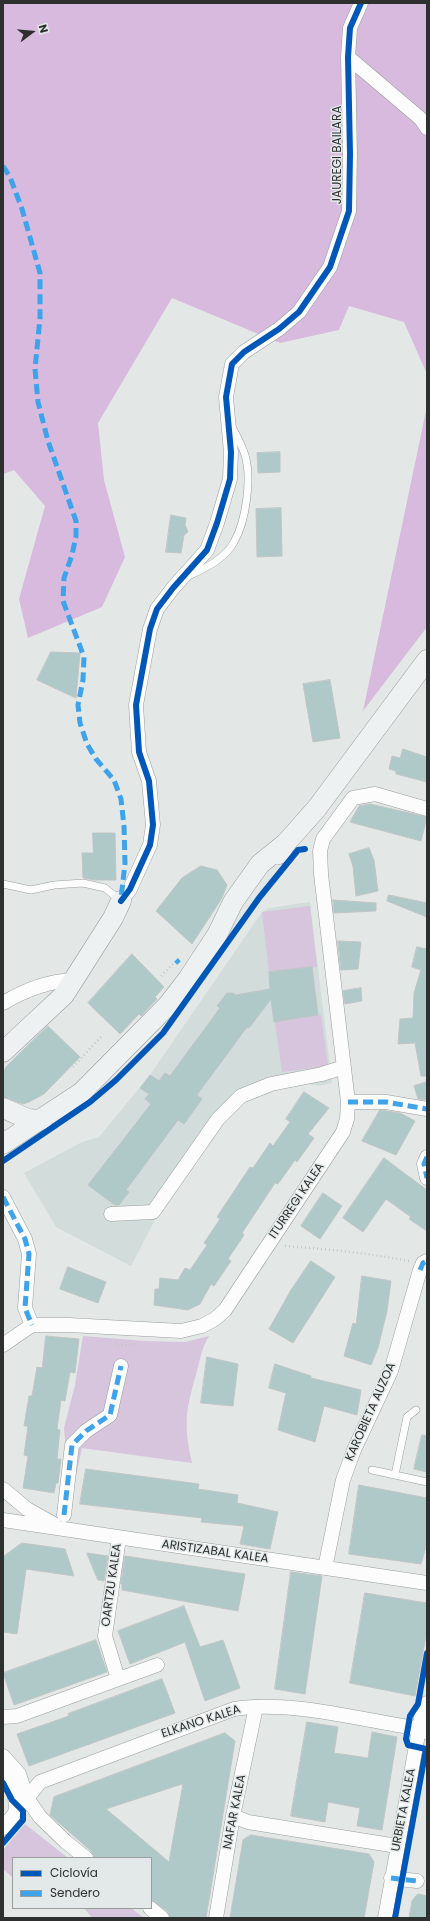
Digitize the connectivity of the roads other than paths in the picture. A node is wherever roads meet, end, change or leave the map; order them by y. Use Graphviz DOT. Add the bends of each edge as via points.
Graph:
graph roads {
  1 [pos="361,3"];
  2 [pos="348,57"];
  3 [pos="427,128"];
  4 [pos="227,416"];
  5 [pos="182,578"];
  6 [pos="427,660"];
  7 [pos="427,809"];
  8 [pos="3,884"];
  9 [pos="121,901"];
  10 [pos="74,980"];
  11 [pos="3,1004"];
  12 [pos="3,1052"];
  13 [pos="344,1067"];
  14 [pos="354,1102"];
  15 [pos="3,1108"];
  16 [pos="427,1109"];
  17 [pos="3,1112"];
  18 [pos="42,1120"];
  19 [pos="4,1143"];
  20 [pos="427,1157"];
  21 [pos="427,1178"];
  22 [pos="3,1197"];
  23 [pos="111,1214"];
  24 [pos="424,1266"];
  25 [pos="32,1325"];
  26 [pos="3,1345"];
  27 [pos="121,1366"];
  28 [pos="416,1410"];
  29 [pos="372,1470"];
  30 [pos="395,1474"];
  31 [pos="427,1482"];
  32 [pos="3,1489"];
  33 [pos="3,1520"];
  34 [pos="63,1522"];
  35 [pos="119,1538"];
  36 [pos="325,1568"];
  37 [pos="427,1583"];
  38 [pos="157,1665"];
  39 [pos="118,1679"];
  40 [pos="427,1703"];
  41 [pos="256,1706"];
  42 [pos="3,1717"];
  43 [pos="423,1730"];
  44 [pos="3,1756"];
  45 [pos="3,1772"];
  46 [pos="21,1780"];
  47 [pos="40,1782"];
  48 [pos="27,1798"];
  49 [pos="15,1814"];
  50 [pos="233,1816"];
  51 [pos="3,1828"];
  52 [pos="397,1846"];
  53 [pos="85,1857"];
  54 [pos="391,1878"];
  55 [pos="417,1881"];
  56 [pos="151,1909"];
  57 [pos="162,1918"];
  58 [pos="216,1918"];
  59 [pos="385,1918"];
  1 -- 2 [label="street, JAUREGI BAILARA" via="350,28"];
  2 -- 3 [label="street" via="421,119"];
  2 -- 4 [label="street, JAUREGI BAILARA" via="349,211 330,267 299,312 244,352 232,364 226,397"];
  4 -- 5 [label="street, JAUREGI BAILARA" via="231,452 230,479 207,550"];
  4 -- 5 [label="lane" via="245,456 247,495 241,522 234,543 219,559"];
  5 -- 9 [label="street, JAUREGI BAILARA" via="157,609 150,629 136,705 139,752 149,781 152,825 150,845 130,889"];
  6 -- 18 [label="main road" via="317,808 286,843 168,1005 82,1092"];
  7 -- 13 [label="street, ITURREGI KALEA" via="375,794 353,798 323,838 320,851"];
  8 -- 9 [label="lane" via="30,890 83,883 105,888"];
  9 -- 10 [label="main road"];
  10 -- 11 [label="street" via="33,987"];
  10 -- 12 [label="main road" via="64,995"];
  13 -- 14 [label="street, ITURREGI KALEA"];
  13 -- 23 [label="street" via="271,1084 241,1096 218,1119 153,1212"];
  14 -- 16 [label="street" via="400,1104"];
  14 -- 25 [label="street, ITURREGI KALEA" via="343,1132 225,1310 215,1319 202,1326 181,1331 69,1324"];
  15 -- 18 [label="main road" via="28,1119"];
  17 -- 19 [label="main road"];
  18 -- 19 [label="main road"];
  20 -- 21 [label="street" via="424,1164"];
  22 -- 25 [label="street" via="25,1239 29,1254 25,1308"];
  24 -- 36 [label="street, KAROBIETA AUZOA" via="391,1371 354,1450 343,1480"];
  25 -- 26 [label="street"];
  27 -- 34 [label="street" via="110,1415 72,1445"];
  28 -- 30 [label="lane" via="407,1416"];
  29 -- 30 [label="lane"];
  30 -- 31 [label="lane"];
  32 -- 34 [label="street" via="27,1510"];
  33 -- 34 [label="street, ARISTIZABAL KALEA"];
  34 -- 35 [label="street, ARISTIZABAL KALEA"];
  35 -- 36 [label="street, ARISTIZABAL KALEA"];
  35 -- 39 [label="street, OARTZU KALEA" via="105,1636"];
  36 -- 37 [label="street, ARISTIZABAL KALEA"];
  38 -- 39 [label="street"];
  39 -- 42 [label="street" via="17,1716"];
  40 -- 43 [label="street, URBIETA KALEA" via="421,1717"];
  41 -- 43 [label="street, ELKANO KALEA" via="302,1709"];
  41 -- 47 [label="street, ELKANO KALEA" via="214,1715"];
  41 -- 50 [label="street, NAFAR KALEA"];
  43 -- 52 [label="street, URBIETA KALEA"];
  44 -- 46 [label="street"];
  45 -- 46 [label="street"];
  45 -- 49 [label="street" via="14,1790 17,1802"];
  46 -- 47 [label="street"];
  46 -- 48 [label="street"];
  47 -- 48 [label="street, ELKANO KALEA"];
  48 -- 49 [label="street, ELKANO KALEA"];
  48 -- 53 [label="street" via="40,1817"];
  49 -- 51 [label="street, ELKANO KALEA"];
  50 -- 52 [label="street" via="248,1822"];
  50 -- 58 [label="street, NAFAR KALEA"];
  52 -- 54 [label="street, URBIETA KALEA"];
  54 -- 55 [label="street"];
  54 -- 59 [label="street, URBIETA KALEA"];
  56 -- 57 [label="street"];
}
